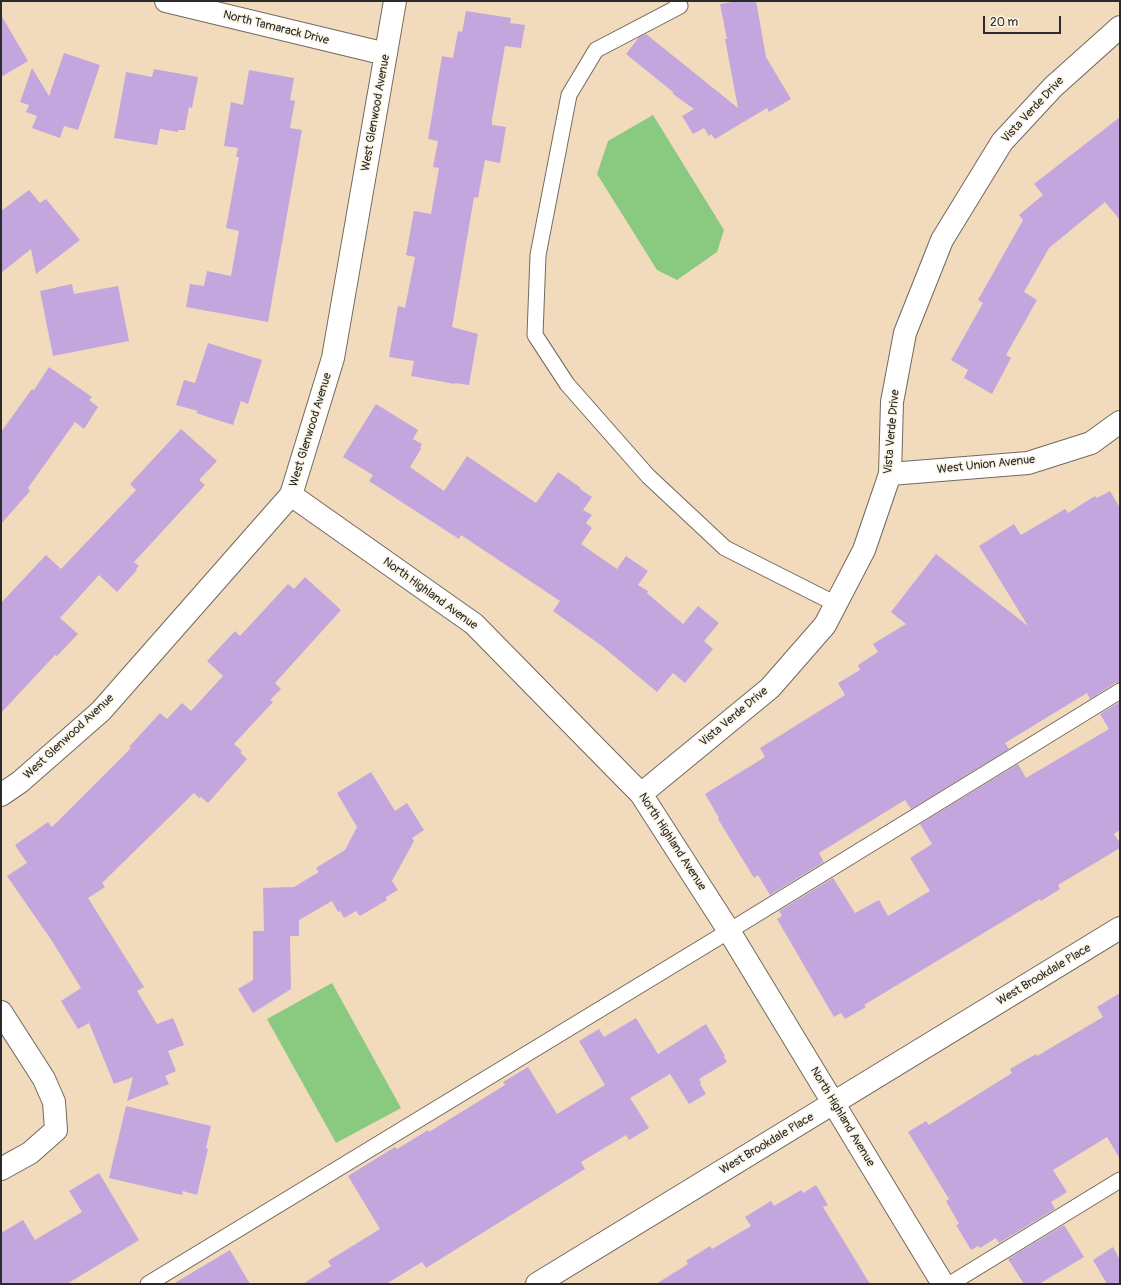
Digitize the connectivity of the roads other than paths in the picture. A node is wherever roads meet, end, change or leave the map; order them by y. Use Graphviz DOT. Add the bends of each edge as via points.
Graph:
graph roads {
  1 [pos="166,1"];
  2 [pos="395,1"];
  3 [pos="677,1"];
  4 [pos="1120,27"];
  5 [pos="386,54"];
  6 [pos="1120,422"];
  7 [pos="890,474"];
  8 [pos="291,495"];
  9 [pos="836,604"];
  10 [pos="1120,691"];
  11 [pos="1,794"];
  12 [pos="641,794"];
  13 [pos="1120,928"];
  14 [pos="729,931"];
  15 [pos="1,1012"];
  16 [pos="834,1103"];
  17 [pos="1,1169"];
  18 [pos="1120,1180"];
  19 [pos="148,1284"];
  20 [pos="537,1284"];
  21 [pos="943,1284"];
  22 [pos="950,1284"];
  1 -- 5 [label="street, North Tamarack Drive"];
  2 -- 5 [label="street, West Glenwood Avenue"];
  3 -- 9 [label="lane" via="680,6 596,50 569,95 538,255 535,335 567,384 643,470 726,548"];
  4 -- 7 [label="street, Vista Verde Drive" via="1053,87 1002,142 942,240 905,333 892,402"];
  5 -- 8 [label="street, West Glenwood Avenue" via="333,358"];
  6 -- 7 [label="street, West Union Avenue" via="1091,443 1028,463"];
  7 -- 9 [label="street, Vista Verde Drive" via="864,550"];
  8 -- 11 [label="street, West Glenwood Avenue" via="101,711 20,782"];
  8 -- 12 [label="street, North Highland Avenue" via="474,624"];
  9 -- 12 [label="street, Vista Verde Drive" via="825,625 770,688"];
  10 -- 14 [label="lane"];
  12 -- 14 [label="street, North Highland Avenue"];
  13 -- 16 [label="street, West Brookdale Place"];
  14 -- 16 [label="street, North Highland Avenue"];
  14 -- 19 [label="lane"];
  15 -- 17 [label="street" via="44,1079 54,1102 56,1130 30,1153"];
  16 -- 20 [label="street, West Brookdale Place"];
  16 -- 21 [label="street, North Highland Avenue"];
  18 -- 22 [label="lane"];
}
